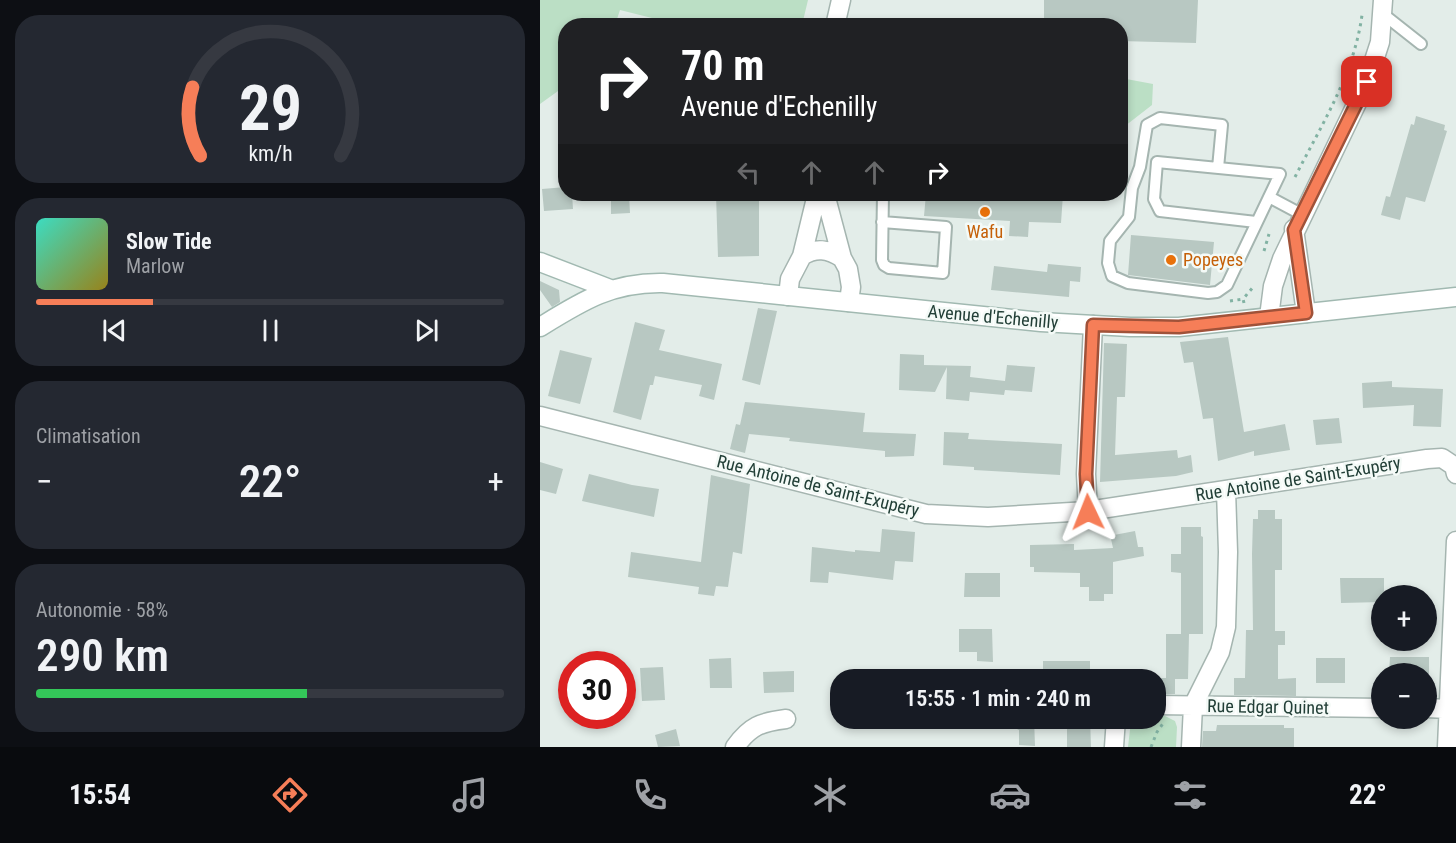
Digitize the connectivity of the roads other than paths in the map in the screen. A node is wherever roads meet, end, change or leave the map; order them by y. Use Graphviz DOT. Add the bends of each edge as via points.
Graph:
graph roads {
  1 [pos="841,0"];
  2 [pos="1383,7"];
  3 [pos="837,18"];
  4 [pos="1421,44"];
  5 [pos="1218,168"];
  6 [pos="1269,197"];
  7 [pos="815,201"];
  8 [pos="827,201"];
  9 [pos="883,201"];
  10 [pos="882,222"];
  11 [pos="1256,222"];
  12 [pos="1298,222"];
  13 [pos="802,256"];
  14 [pos="842,258"];
  15 [pos="540,262"];
  16 [pos="610,289"];
  17 [pos="788,296"];
  18 [pos="1456,297"];
  19 [pos="849,302"];
  20 [pos="1306,313"];
  21 [pos="1269,317"];
  22 [pos="1093,325"];
  23 [pos="540,327"];
  24 [pos="540,416"];
  25 [pos="1455,470"];
  26 [pos="1226,490"];
  27 [pos="1088,512"];
  28 [pos="1456,541"];
  29 [pos="1193,706"];
  30 [pos="1371,708"];
  31 [pos="1437,708"];
  32 [pos="1166,709"];
  33 [pos="1449,709"];
  34 [pos="786,719"];
  35 [pos="1115,729"];
  36 [pos="735,747"];
  37 [pos="1114,747"];
  38 [pos="1191,747"];
  39 [pos="1447,747"];
  1 -- 3 [label="street"];
  2 -- 4 [label="lane"];
  2 -- 12 [label="street" via="1377,54 1367,82"];
  5 -- 6 [label="lane" via="1280,174"];
  5 -- 11 [label="lane" via="1157,162 1154,199 1160,211"];
  5 -- 11 [label="lane" via="1222,125 1160,118 1147,125 1129,217 1110,242 1108,263 1112,276 1128,284 1217,292 1227,285"];
  6 -- 11 [label="lane"];
  6 -- 12 [label="lane" via="1282,204"];
  7 -- 13 [label="street"];
  8 -- 14 [label="street"];
  9 -- 10 [label="lane"];
  10 -- 10 [label="lane" via="884,265 943,273 946,227"];
  12 -- 20 [label="street"];
  12 -- 21 [label="street" via="1273,286"];
  13 -- 14 [label="street" via="821,249"];
  13 -- 17 [label="street" via="790,279"];
  14 -- 19 [label="street" via="850,278"];
  15 -- 16 [label="street"];
  16 -- 17 [label="street, Avenue d'Echenilly" via="636,282 663,283"];
  16 -- 23 [label="street, Avenue d'Echenilly"];
  17 -- 19 [label="street, Avenue d'Echenilly"];
  18 -- 20 [label="street, Avenue d'Echenilly"];
  19 -- 22 [label="street, Avenue d'Echenilly"];
  20 -- 21 [label="street, Avenue d'Echenilly"];
  21 -- 22 [label="street, Avenue d'Echenilly" via="1179,327"];
  22 -- 27 [label="street" via="1086,474"];
  24 -- 27 [label="street, Rue Antoine de Saint-Exupéry" via="926,514 988,517"];
  25 -- 26 [label="street, Rue Antoine de Saint-Exupéry" via="1442,458 1427,459"];
  26 -- 27 [label="street, Rue Antoine de Saint-Exupéry"];
  26 -- 29 [label="street" via="1226,627 1220,652"];
  28 -- 33 [label="street"];
  29 -- 30 [label="street, Rue Edgar Quinet"];
  29 -- 32 [label="street, Rue Edgar Quinet"];
  29 -- 38 [label="street"];
  31 -- 33 [label="street"];
  33 -- 39 [label="street"];
  34 -- 36 [label="street" via="748,730"];
  35 -- 37 [label="street"];
}
